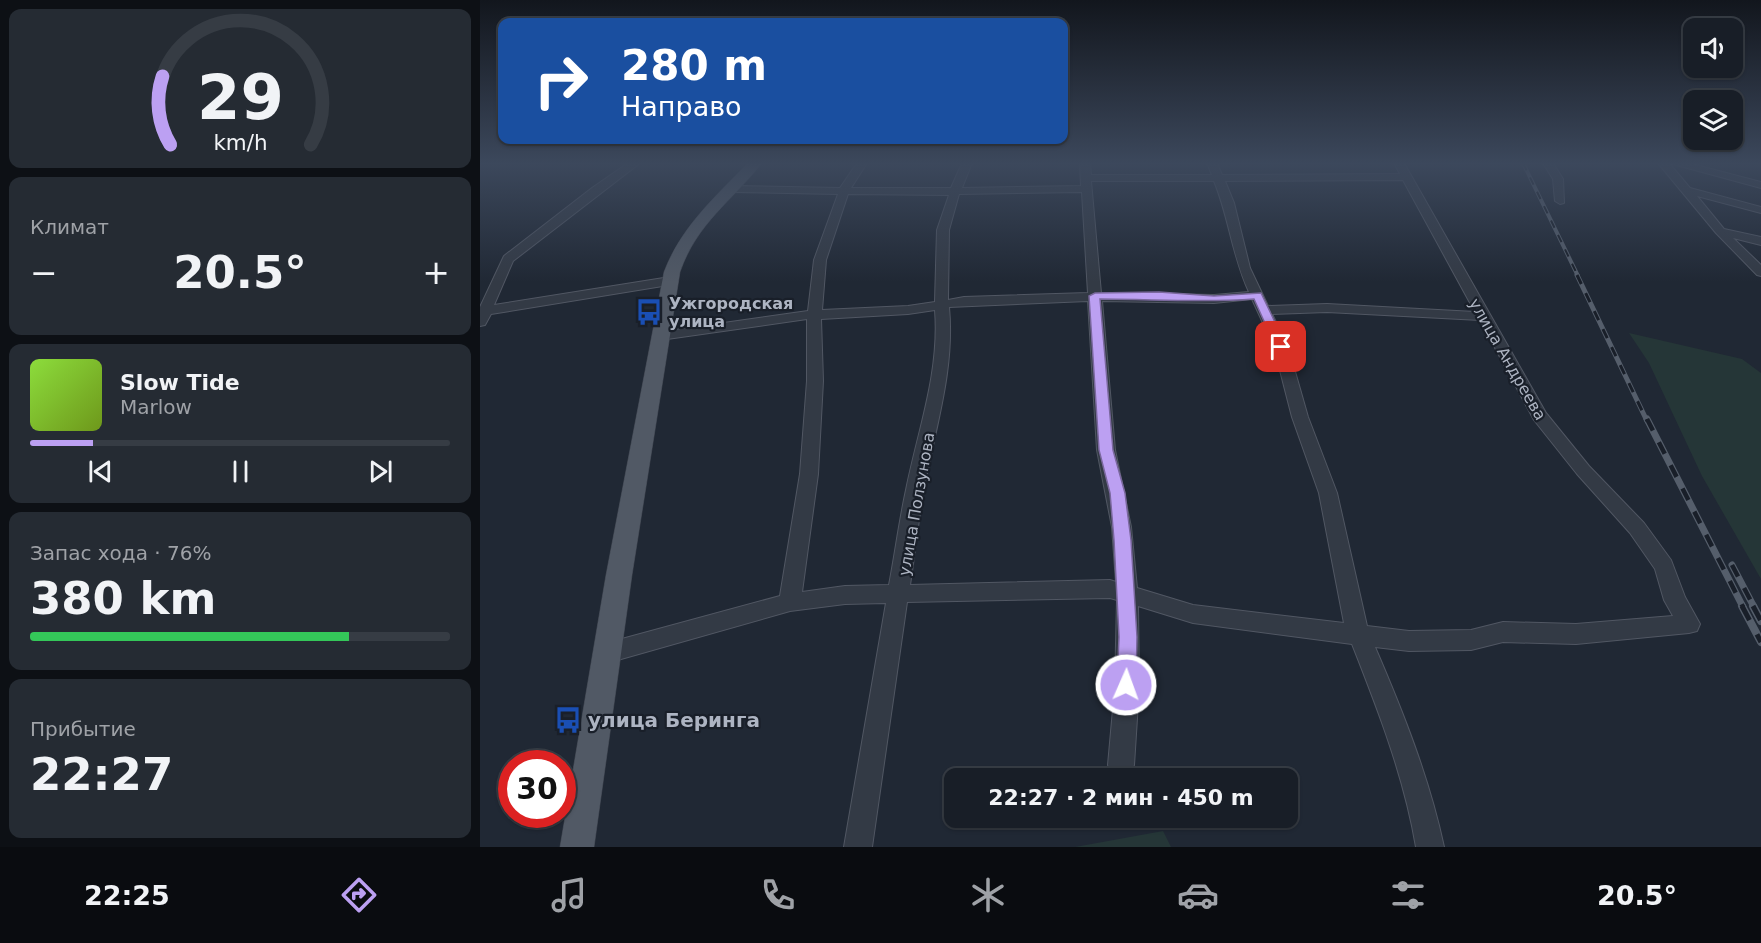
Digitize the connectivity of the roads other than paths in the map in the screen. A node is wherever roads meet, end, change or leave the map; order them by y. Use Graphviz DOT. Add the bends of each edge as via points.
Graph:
graph roads {
  1 [pos="580,203"];
  2 [pos="719,203"];
  3 [pos="841,203"];
  4 [pos="951,203"];
  5 [pos="1088,203"];
  6 [pos="1229,203"];
  7 [pos="1420,203"];
  8 [pos="1696,203"];
  9 [pos="1734,203"];
  10 [pos="1761,210"];
  11 [pos="1720,231"];
  12 [pos="1761,241"];
  13 [pos="1761,272"];
  14 [pos="670,281"];
  15 [pos="1095,296"];
  16 [pos="1261,302"];
  17 [pos="942,305"];
  18 [pos="815,314"];
  19 [pos="483,316"];
  20 [pos="1482,316"];
  21 [pos="660,336"];
  22 [pos="1126,593"];
  23 [pos="900,594"];
  24 [pos="790,602"];
  25 [pos="1358,633"];
  26 [pos="607,653"];
  27 [pos="1121,765"];
  28 [pos="575,846"];
  29 [pos="858,847"];
  30 [pos="1430,847"];
  1 -- 19 [label="street" via="508,259"];
  2 -- 14 [label="main road" via="683,242"];
  3 -- 18 [label="street" via="820,260"];
  4 -- 17 [label="street, улица Ползунова" via="943,230"];
  5 -- 15 [label="street"];
  6 -- 16 [label="street" via="1244,268"];
  7 -- 20 [label="street, улица Андреева"];
  8 -- 11 [label="street"];
  9 -- 10 [label="street"];
  11 -- 12 [label="street"];
  11 -- 13 [label="street"];
  14 -- 19 [label="street"];
  14 -- 21 [label="main road"];
  15 -- 16 [label="street"];
  15 -- 17 [label="street"];
  15 -- 22 [label="street" via="1106,450 1117,493"];
  16 -- 20 [label="street"];
  16 -- 25 [label="street" via="1281,347 1300,417 1328,493"];
  17 -- 18 [label="street"];
  17 -- 23 [label="street, улица Ползунова" via="942,357 936,402 915,489"];
  18 -- 21 [label="street"];
  18 -- 24 [label="street" via="809,474"];
  20 -- 25 [label="street, улица Андреева" via="1540,416 1637,528 1664,566 1675,600 1689,624 1576,634 1503,632 1471,640 1409,640"];
  21 -- 26 [label="main road"];
  22 -- 23 [label="street" via="1084,589"];
  22 -- 25 [label="street" via="1193,614"];
  22 -- 27 [label="street" via="1128,637"];
  23 -- 24 [label="street"];
  23 -- 29 [label="street, улица Ползунова"];
  24 -- 26 [label="street"];
  25 -- 30 [label="street" via="1396,724"];
  26 -- 28 [label="main road"];
}
